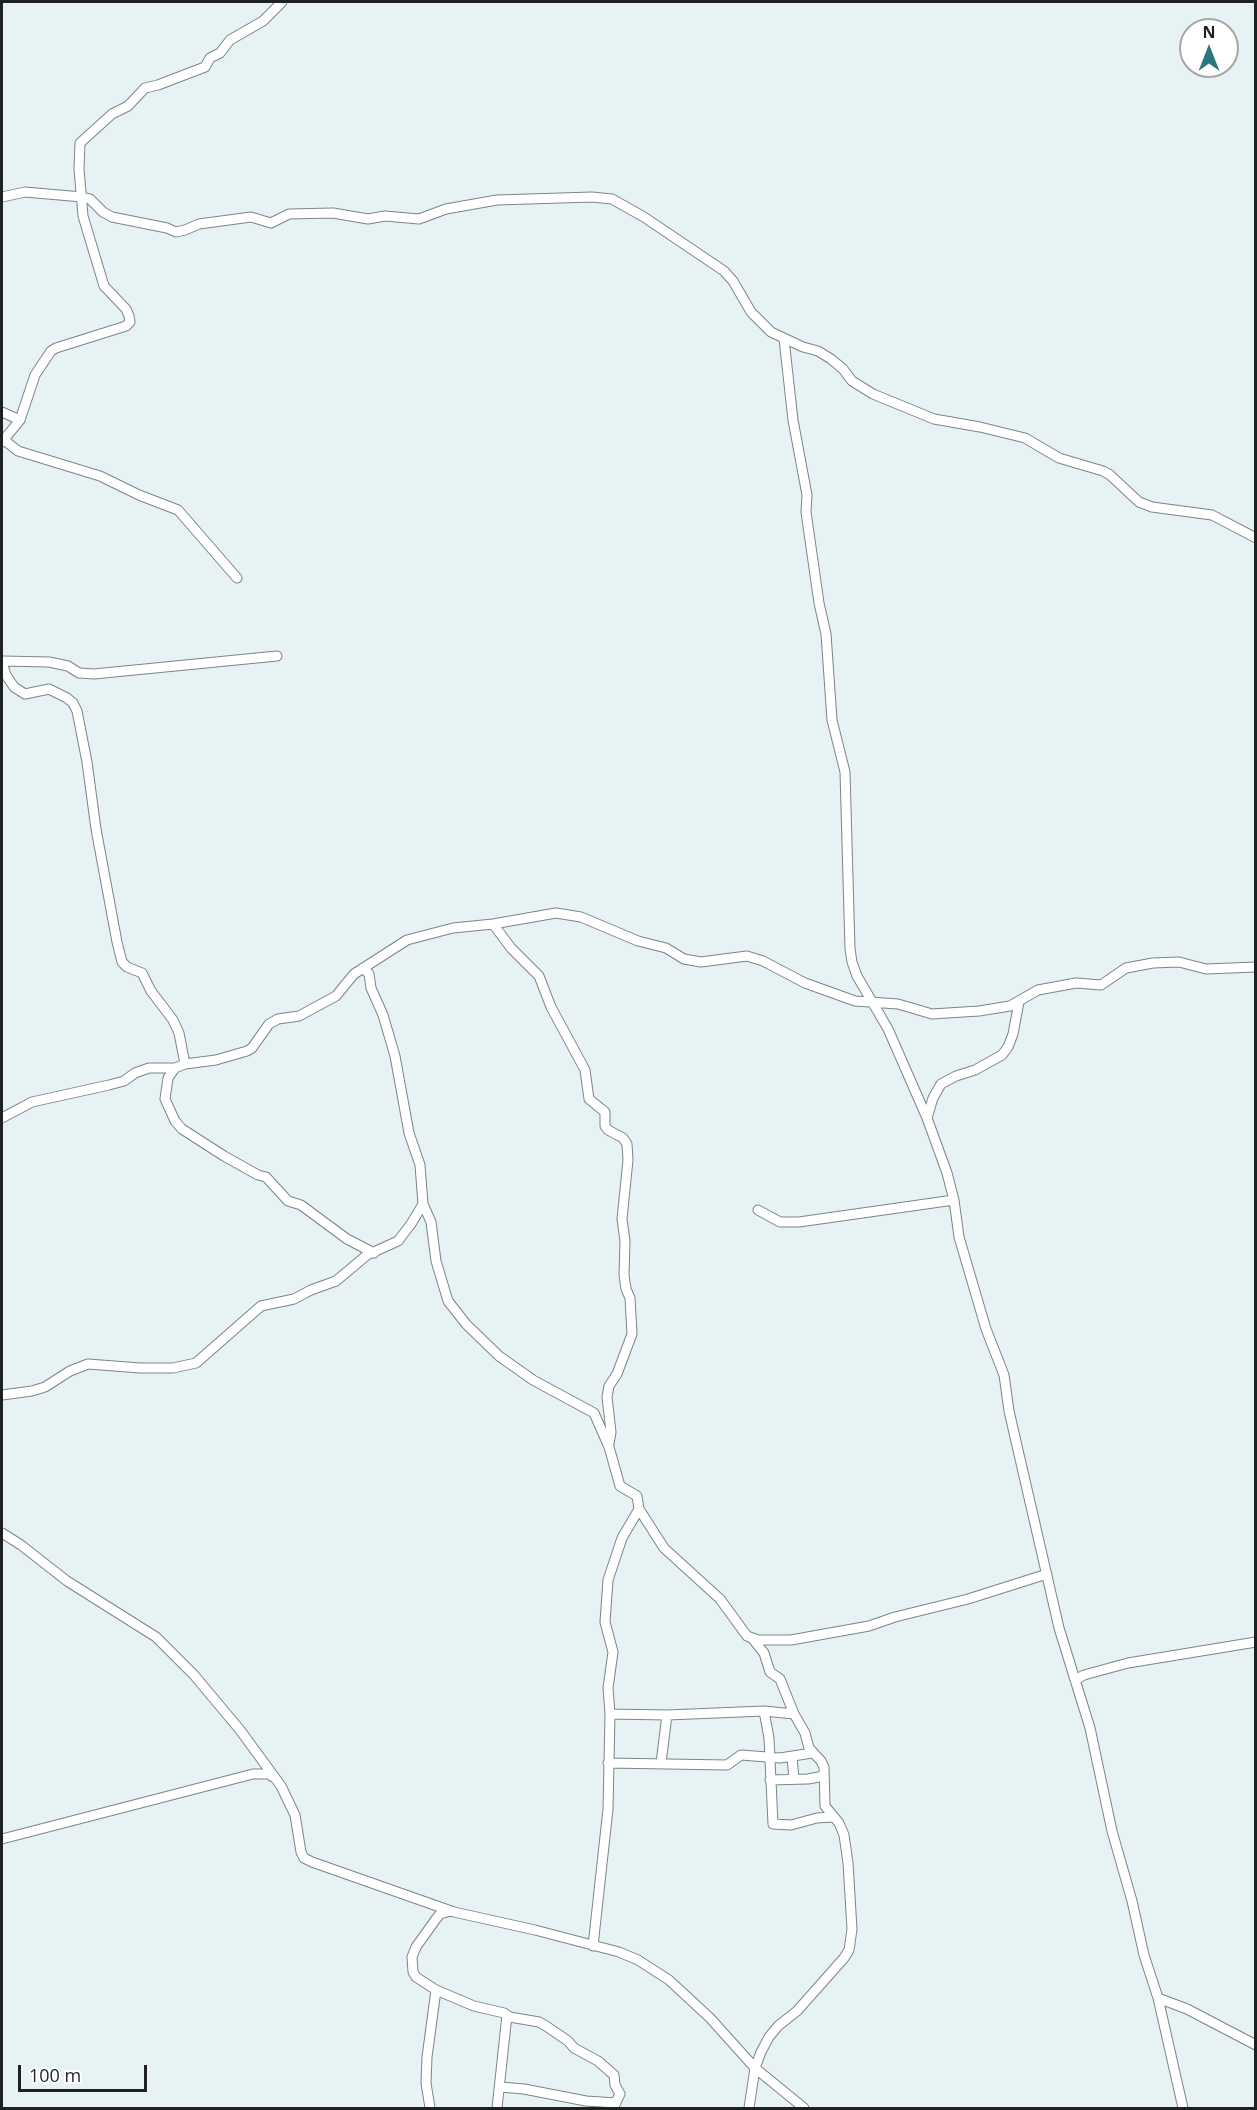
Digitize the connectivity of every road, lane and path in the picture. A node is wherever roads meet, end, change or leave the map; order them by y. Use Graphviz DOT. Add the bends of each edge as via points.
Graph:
graph roads {
  1 [pos="282,2"];
  2 [pos="2,197"];
  3 [pos="82,197"];
  4 [pos="784,339"];
  5 [pos="2,412"];
  6 [pos="20,420"];
  7 [pos="2,440"];
  8 [pos="1256,538"];
  9 [pos="237,578"];
  10 [pos="277,656"];
  11 [pos="2,662"];
  12 [pos="493,924"];
  13 [pos="1256,967"];
  14 [pos="363,968"];
  15 [pos="1019,1002"];
  16 [pos="873,1004"];
  17 [pos="186,1064"];
  18 [pos="175,1068"];
  19 [pos="2,1118"];
  20 [pos="927,1118"];
  21 [pos="954,1200"];
  22 [pos="423,1204"];
  23 [pos="758,1210"];
  24 [pos="374,1253"];
  25 [pos="2,1395"];
  26 [pos="609,1447"];
  27 [pos="639,1509"];
  28 [pos="2,1533"];
  29 [pos="1047,1574"];
  30 [pos="752,1638"];
  31 [pos="1256,1642"];
  32 [pos="1075,1680"];
  33 [pos="764,1711"];
  34 [pos="610,1714"];
  35 [pos="794,1714"];
  36 [pos="668,1715"];
  37 [pos="812,1753"];
  38 [pos="792,1757"];
  39 [pos="769,1758"];
  40 [pos="608,1763"];
  41 [pos="661,1763"];
  42 [pos="824,1776"];
  43 [pos="273,1777"];
  44 [pos="794,1779"];
  45 [pos="770,1780"];
  46 [pos="833,1816"];
  47 [pos="2,1839"];
  48 [pos="454,1911"];
  49 [pos="592,1946"];
  50 [pos="436,1990"];
  51 [pos="1158,1998"];
  52 [pos="507,2015"];
  53 [pos="1256,2045"];
  54 [pos="755,2068"];
  55 [pos="500,2087"];
  56 [pos="615,2106"];
  57 [pos="430,2109"];
  58 [pos="497,2109"];
  59 [pos="749,2109"];
  60 [pos="804,2109"];
  61 [pos="1183,2109"];
  1 -- 3 [label="street" via="263,21 230,40 205,67 145,88 128,106 85,137 80,142 79,157"];
  2 -- 3 [label="street" via="25,192"];
  3 -- 4 [label="street" via="112,217 176,232 199,224 251,217 271,223 289,214 419,219 446,209 497,200 612,200 644,216 718,266 733,281 760,323"];
  3 -- 6 [label="street" via="83,216 104,286 126,309 130,322 51,351 35,375"];
  4 -- 8 [label="street" via="831,359 852,381 873,394 934,419 1025,438 1059,458 1103,471 1139,502 1212,515"];
  4 -- 16 [label="street" via="826,634 832,720 844,772 850,948 857,976"];
  5 -- 6 [label="street"];
  6 -- 7 [label="street"];
  7 -- 9 [label="street" via="18,451 100,476 178,510"];
  10 -- 11 [label="street" via="94,674 49,662"];
  11 -- 17 [label="street" via="14,687 25,694 50,689 67,698 77,711 122,962 142,973 173,1020"];
  12 -- 14 [label="street" via="453,928 407,940"];
  12 -- 16 [label="street" via="570,914 666,948 684,959 701,962 747,956 805,983"];
  12 -- 26 [label="street" via="539,976 585,1070 589,1099 605,1112 608,1130 627,1144 622,1219 632,1334 609,1386"];
  13 -- 15 [label="street" via="1206,969 1179,962 1153,963 1126,968 1101,985 1076,982 1043,989"];
  14 -- 17 [label="street" via="329,1000 299,1016 269,1024 247,1051"];
  14 -- 22 [label="street" via="371,979 395,1056 409,1133 420,1165"];
  15 -- 16 [label="street" via="992,1009 937,1014 898,1004"];
  15 -- 20 [label="street" via="1013,1034 1002,1055 946,1080 937,1088"];
  16 -- 20 [label="street"];
  17 -- 18 [label="street"];
  18 -- 19 [label="street" via="149,1068 124,1081 32,1102"];
  18 -- 24 [label="street" via="168,1078 165,1099 182,1129 266,1177 288,1201 301,1204 347,1239"];
  20 -- 21 [label="street"];
  21 -- 23 [label="street" via="800,1222 780,1222"];
  21 -- 29 [label="street" via="959,1237 1004,1375"];
  22 -- 24 [label="street" via="403,1237"];
  22 -- 26 [label="street" via="431,1222 436,1261 448,1301 456,1312 499,1356 533,1380 594,1413"];
  24 -- 25 [label="street" via="336,1281 294,1299 261,1306 196,1363 173,1368 88,1364 45,1387"];
  26 -- 27 [label="street" via="618,1482 637,1496"];
  27 -- 30 [label="street" via="664,1548 714,1593"];
  27 -- 34 [label="street" via="622,1538 608,1580 605,1622 613,1652 608,1688"];
  28 -- 43 [label="street" via="67,1581 156,1637 229,1716"];
  29 -- 30 [label="street" via="869,1626 791,1640"];
  29 -- 32 [label="street"];
  30 -- 35 [label="street" via="764,1653 770,1672 780,1679"];
  31 -- 32 [label="street" via="1128,1663"];
  32 -- 51 [label="street" via="1090,1728 1143,1955"];
  33 -- 35 [label="street"];
  33 -- 36 [label="street"];
  33 -- 39 [label="street"];
  34 -- 36 [label="street"];
  34 -- 40 [label="street"];
  35 -- 37 [label="street"];
  36 -- 41 [label="street"];
  37 -- 38 [label="street"];
  37 -- 42 [label="street" via="821,1761"];
  38 -- 39 [label="street"];
  38 -- 44 [label="street"];
  39 -- 41 [label="street" via="741,1755 727,1765"];
  39 -- 45 [label="street"];
  40 -- 41 [label="street"];
  40 -- 49 [label="street" via="607,1827"];
  42 -- 44 [label="street"];
  42 -- 46 [label="street" via="825,1806"];
  43 -- 47 [label="street" via="253,1774"];
  43 -- 48 [label="street" via="295,1815 304,1858"];
  44 -- 45 [label="street"];
  45 -- 46 [label="street" via="772,1819 776,1825"];
  46 -- 54 [label="street" via="843,1831 848,1863 852,1929 849,1950 806,2001 774,2031"];
  48 -- 49 [label="street"];
  48 -- 50 [label="street" via="436,1919 412,1957 416,1977"];
  49 -- 54 [label="street" via="638,1960 669,1980"];
  50 -- 52 [label="street"];
  50 -- 57 [label="street" via="426,2074"];
  51 -- 53 [label="street" via="1187,2008"];
  51 -- 61 [label="street"];
  52 -- 55 [label="street"];
  52 -- 56 [label="street" via="543,2023 607,2068 619,2091"];
  54 -- 59 [label="street"];
  54 -- 60 [label="street"];
  55 -- 56 [label="street"];
  55 -- 58 [label="street"];
}
